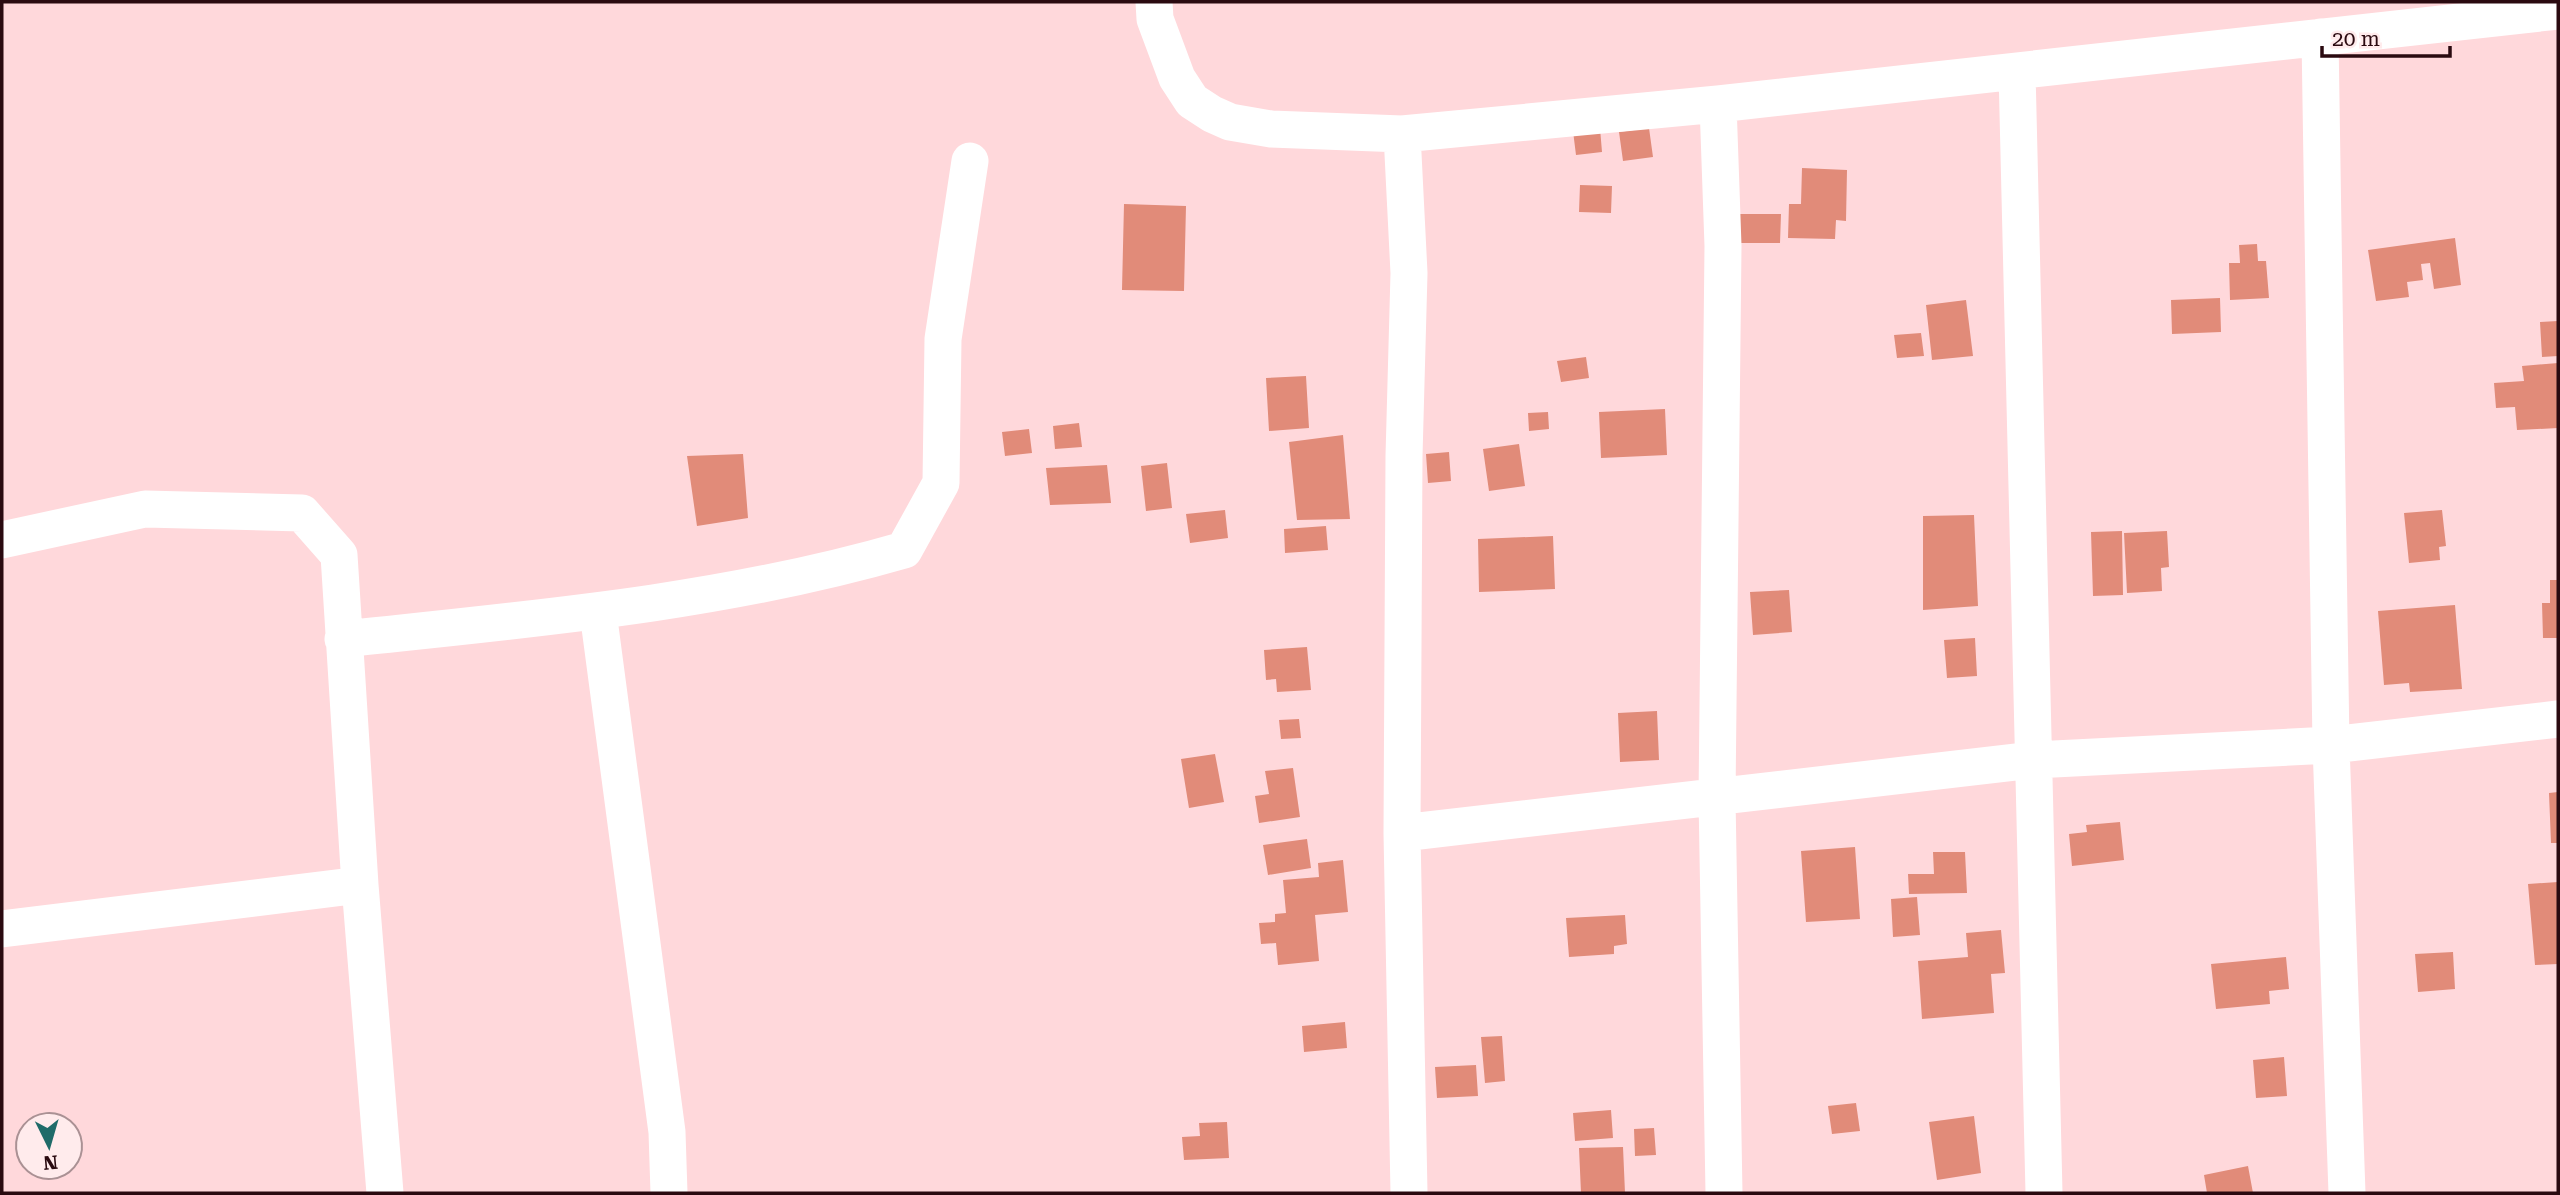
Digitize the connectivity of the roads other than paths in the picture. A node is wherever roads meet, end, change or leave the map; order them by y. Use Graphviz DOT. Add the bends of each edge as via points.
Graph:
graph roads {
  1 [pos="1154,2"];
  2 [pos="2558,11"];
  3 [pos="2320,37"];
  4 [pos="2017,71"];
  5 [pos="1718,104"];
  6 [pos="1402,134"];
  7 [pos="970,161"];
  8 [pos="2,540"];
  9 [pos="598,612"];
  10 [pos="343,639"];
  11 [pos="2558,719"];
  12 [pos="2330,745"];
  13 [pos="2034,760"];
  14 [pos="1717,798"];
  15 [pos="1402,833"];
  16 [pos="360,885"];
  17 [pos="2,929"];
  18 [pos="385,1193"];
  19 [pos="669,1193"];
  20 [pos="1409,1193"];
  21 [pos="1724,1193"];
  22 [pos="2044,1193"];
  23 [pos="2347,1193"];
  1 -- 6 [label="street" via="1155,19 1177,78 1192,102 1212,114 1271,129"];
  2 -- 3 [label="street"];
  3 -- 4 [label="street"];
  3 -- 12 [label="street"];
  4 -- 5 [label="street"];
  4 -- 13 [label="street"];
  5 -- 6 [label="street"];
  5 -- 14 [label="street" via="1723,246"];
  6 -- 15 [label="street" via="1409,273"];
  7 -- 9 [label="street" via="943,339 941,482 904,550 819,575"];
  8 -- 10 [label="street" via="145,509 302,513 339,555"];
  9 -- 10 [label="street"];
  9 -- 19 [label="street" via="667,1132"];
  10 -- 16 [label="street"];
  11 -- 12 [label="street"];
  12 -- 13 [label="street"];
  12 -- 23 [label="street"];
  13 -- 14 [label="street"];
  13 -- 22 [label="street"];
  14 -- 15 [label="street"];
  14 -- 21 [label="street"];
  15 -- 20 [label="street"];
  16 -- 17 [label="street"];
  16 -- 18 [label="street"];
}
